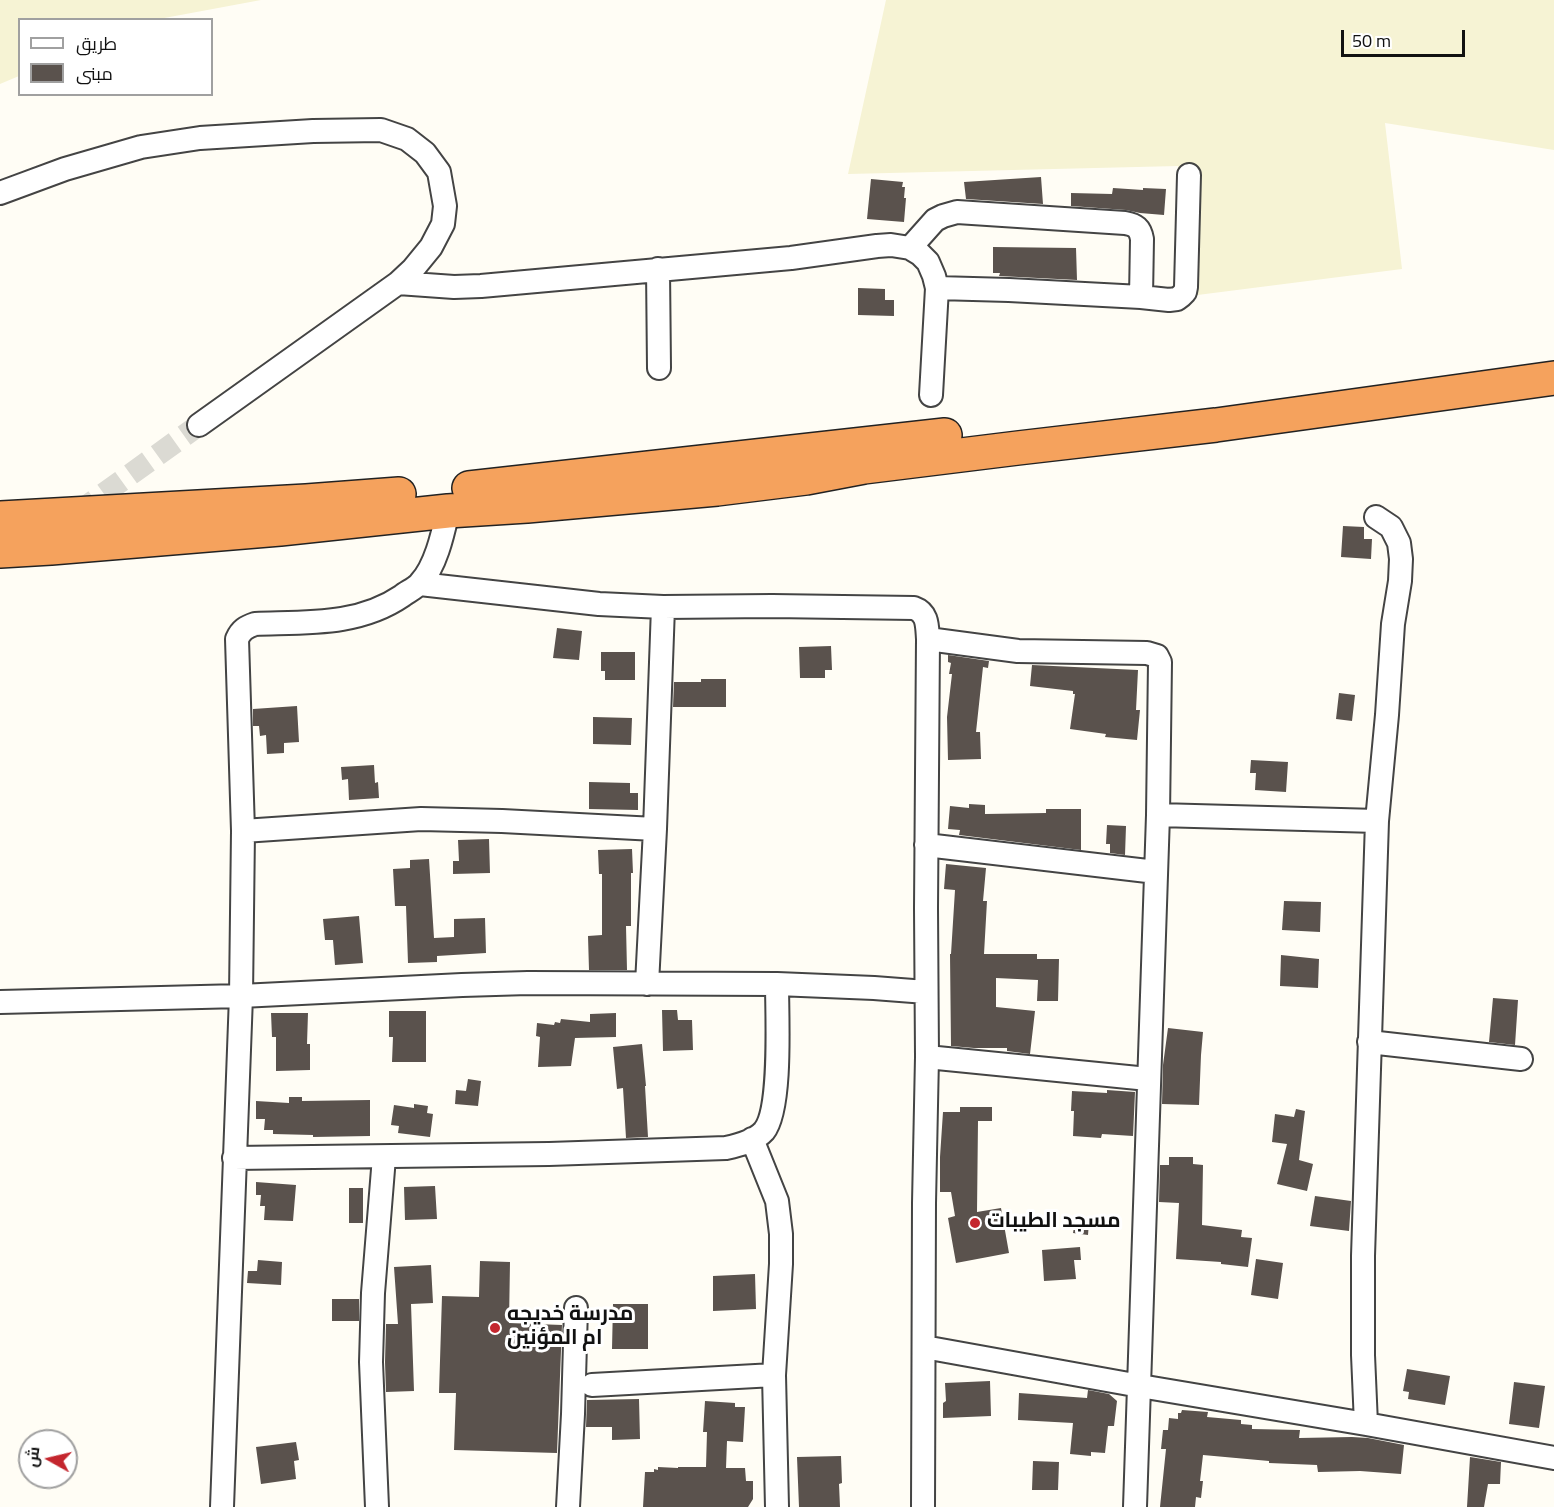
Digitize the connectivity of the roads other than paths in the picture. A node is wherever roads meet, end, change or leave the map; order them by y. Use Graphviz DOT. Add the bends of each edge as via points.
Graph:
graph roads {
  1 [pos="1189,176"];
  2 [pos="0,193"];
  3 [pos="910,248"];
  4 [pos="658,269"];
  5 [pos="398,283"];
  6 [pos="937,288"];
  7 [pos="1141,297"];
  8 [pos="1554,358"];
  9 [pos="659,368"];
  10 [pos="1554,378"];
  11 [pos="931,395"];
  12 [pos="199,425"];
  13 [pos="448,511"];
  14 [pos="1376,517"];
  15 [pos="0,518"];
  16 [pos="0,551"];
  17 [pos="420,584"];
  18 [pos="663,607"];
  19 [pos="928,639"];
  20 [pos="1158,815"];
  21 [pos="1377,821"];
  22 [pos="656,829"];
  23 [pos="243,831"];
  24 [pos="926,845"];
  25 [pos="1156,872"];
  26 [pos="647,984"];
  27 [pos="777,984"];
  28 [pos="926,992"];
  29 [pos="241,996"];
  30 [pos="0,1002"];
  31 [pos="1369,1042"];
  32 [pos="927,1057"];
  33 [pos="1521,1059"];
  34 [pos="1149,1079"];
  35 [pos="752,1139"];
  36 [pos="384,1157"];
  37 [pos="234,1158"];
  38 [pos="576,1308"];
  39 [pos="924,1347"];
  40 [pos="774,1375"];
  41 [pos="592,1384"];
  42 [pos="1140,1386"];
  43 [pos="1366,1424"];
  44 [pos="1554,1458"];
  45 [pos="222,1507"];
  46 [pos="377,1507"];
  47 [pos="568,1507"];
  48 [pos="777,1507"];
  49 [pos="923,1507"];
  50 [pos="1135,1507"];
  1 -- 7 [label="street" via="1185,292 1169,300"];
  2 -- 5 [label="street" via="65,169 151,146 200,138 381,130 407,139 425,153 438,172 445,206 443,224 431,246"];
  3 -- 4 [label="street" via="877,246"];
  3 -- 6 [label="street" via="928,262"];
  3 -- 7 [label="street" via="935,220 957,212 1136,225 1142,238"];
  4 -- 5 [label="street" via="481,286"];
  4 -- 9 [label="street"];
  5 -- 12 [label="street"];
  6 -- 7 [label="street"];
  6 -- 11 [label="street"];
  8 -- 15 [label="highway" via="1011,428 490,486"];
  10 -- 13 [label="highway" via="717,489"];
  13 -- 16 [label="highway"];
  13 -- 17 [label="street" via="440,543"];
  14 -- 21 [label="street" via="1391,527 1401,559"];
  17 -- 18 [label="street" via="599,604"];
  17 -- 23 [label="street" via="376,611 359,616 255,624 239,633 236,644"];
  18 -- 19 [label="street" via="914,608 925,615"];
  18 -- 22 [label="street"];
  19 -- 20 [label="street" via="1018,651 1157,656"];
  19 -- 24 [label="street"];
  20 -- 21 [label="street"];
  20 -- 25 [label="street"];
  21 -- 31 [label="street"];
  22 -- 23 [label="street" via="421,819"];
  22 -- 26 [label="street"];
  23 -- 29 [label="street"];
  24 -- 25 [label="street"];
  24 -- 28 [label="street"];
  25 -- 34 [label="street"];
  26 -- 27 [label="street"];
  26 -- 29 [label="street" via="528,983"];
  27 -- 28 [label="street"];
  27 -- 35 [label="street" via="774,1107 763,1131"];
  28 -- 32 [label="street"];
  29 -- 30 [label="street"];
  29 -- 37 [label="street"];
  31 -- 33 [label="street"];
  31 -- 43 [label="street" via="1363,1256"];
  32 -- 34 [label="street"];
  32 -- 39 [label="street"];
  34 -- 42 [label="street"];
  35 -- 36 [label="street" via="726,1148"];
  35 -- 40 [label="street" via="777,1201 782,1234"];
  36 -- 37 [label="street"];
  36 -- 46 [label="street" via="371,1362"];
  37 -- 45 [label="street"];
  38 -- 47 [label="street"];
  39 -- 42 [label="street"];
  39 -- 49 [label="street"];
  40 -- 41 [label="street"];
  40 -- 48 [label="street"];
  42 -- 43 [label="street"];
  42 -- 50 [label="street"];
  43 -- 44 [label="street"];
}
